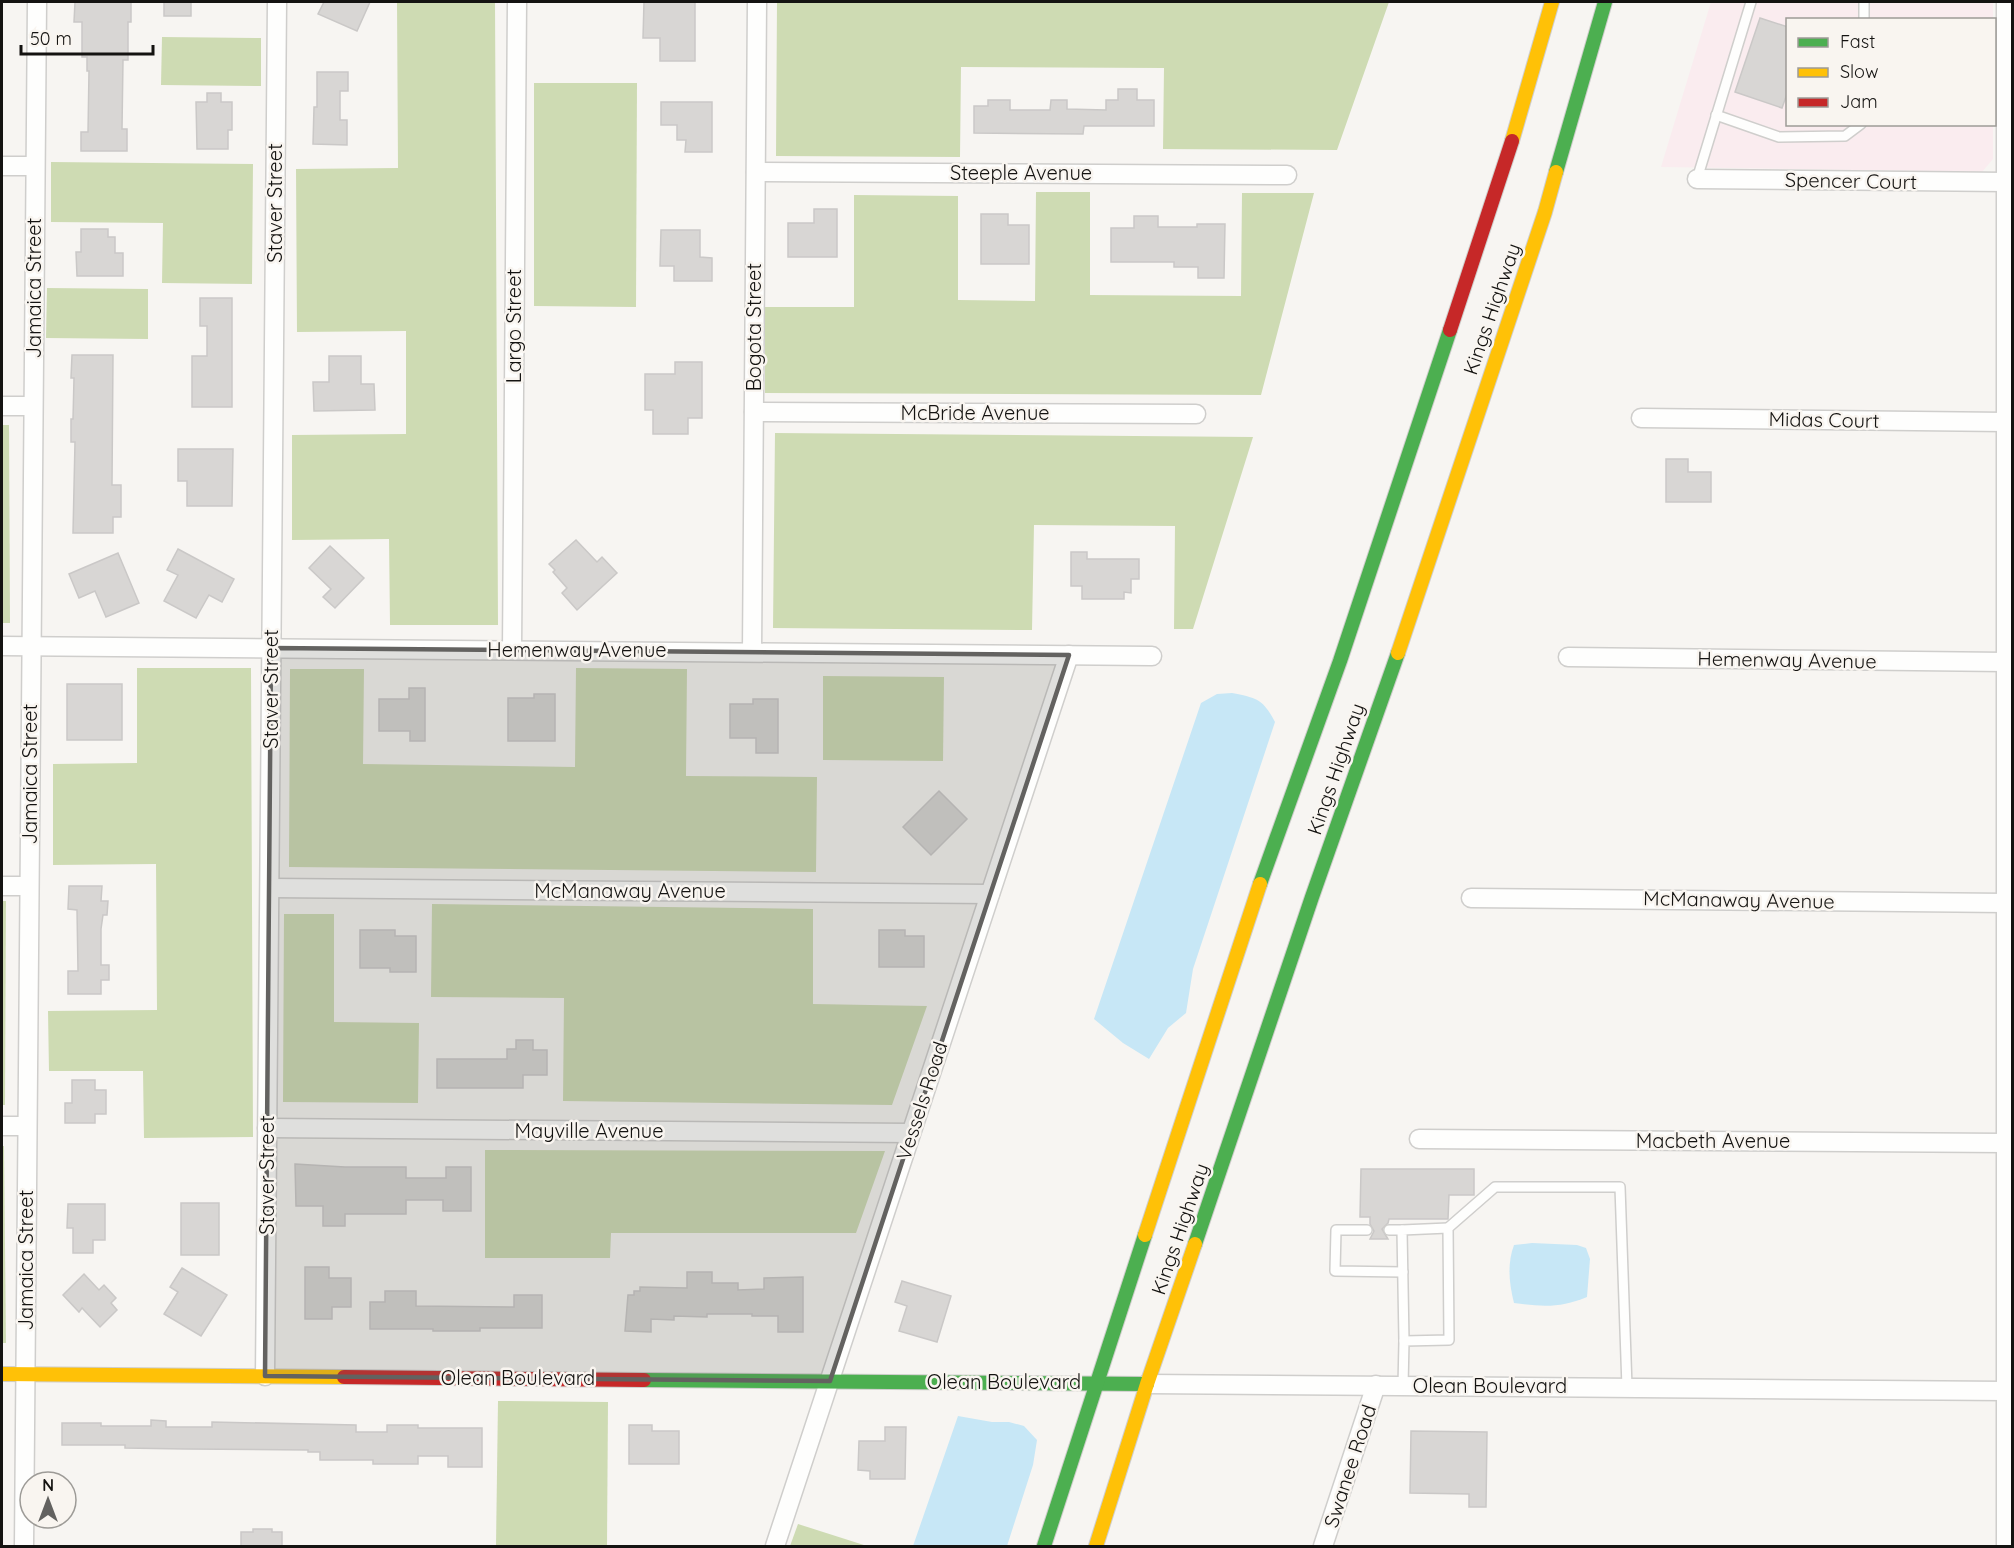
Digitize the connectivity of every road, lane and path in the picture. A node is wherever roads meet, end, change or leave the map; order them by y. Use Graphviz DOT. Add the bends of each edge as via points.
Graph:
graph roads {
  1 [pos="37,2"];
  2 [pos="277,2"];
  3 [pos="517,2"];
  4 [pos="757,2"];
  5 [pos="1552,2"];
  6 [pos="1605,2"];
  7 [pos="1751,2"];
  8 [pos="1864,2"];
  9 [pos="2006,2"];
  10 [pos="1864,18"];
  11 [pos="1716,115"];
  12 [pos="1858,126"];
  13 [pos="2,166"];
  14 [pos="35,166"];
  15 [pos="756,172"];
  16 [pos="1287,175"];
  17 [pos="1696,179"];
  18 [pos="2006,182"];
  19 [pos="2,406"];
  20 [pos="33,406"];
  21 [pos="754,412"];
  22 [pos="1196,414"];
  23 [pos="1641,418"];
  24 [pos="2006,422"];
  25 [pos="2,646"];
  26 [pos="31,646"];
  27 [pos="271,648"];
  28 [pos="512,650"];
  29 [pos="752,652"];
  30 [pos="1069,655"];
  31 [pos="1152,656"];
  32 [pos="1568,657"];
  33 [pos="2006,662"];
  34 [pos="2,886"];
  35 [pos="29,886"];
  36 [pos="270,888"];
  37 [pos="990,894"];
  38 [pos="1471,898"];
  39 [pos="2006,903"];
  40 [pos="2,1126"];
  41 [pos="27,1126"];
  42 [pos="267,1128"];
  43 [pos="911,1133"];
  44 [pos="1419,1139"];
  45 [pos="2006,1143"];
  46 [pos="1448,1228"];
  47 [pos="1367,1230"];
  48 [pos="1389,1230"];
  49 [pos="1402,1230"];
  50 [pos="1403,1272"];
  51 [pos="1404,1341"];
  52 [pos="2,1374"];
  53 [pos="25,1374"];
  54 [pos="265,1376"];
  55 [pos="830,1381"];
  56 [pos="1096,1383"];
  57 [pos="1147,1384"];
  58 [pos="1376,1385"];
  59 [pos="1403,1386"];
  60 [pos="1627,1387"];
  61 [pos="2009,1392"];
  62 [pos="24,1546"];
  63 [pos="775,1546"];
  64 [pos="1044,1546"];
  65 [pos="1096,1546"];
  66 [pos="1323,1546"];
  67 [pos="2006,1546"];
  1 -- 14 [label="street, Jamaica Street"];
  2 -- 27 [label="street, Staver Street"];
  3 -- 28 [label="street, Largo Street"];
  4 -- 15 [label="street, Bogota Street"];
  5 -- 56 [label="main road, Kings Highway" via="1505,165 1340,661 1257,892"];
  6 -- 57 [label="main road, Kings Highway" via="1545,212"];
  7 -- 11 [label="lane"];
  8 -- 10 [label="lane"];
  9 -- 18 [label="street"];
  11 -- 12 [label="lane" via="1779,137 1845,136"];
  11 -- 17 [label="lane"];
  13 -- 14 [label="street"];
  14 -- 20 [label="street, Jamaica Street"];
  15 -- 16 [label="street, Steeple Avenue"];
  15 -- 21 [label="street, Bogota Street"];
  17 -- 18 [label="street, Spencer Court"];
  18 -- 24 [label="street"];
  19 -- 20 [label="street"];
  20 -- 26 [label="street, Jamaica Street"];
  21 -- 22 [label="street, McBride Avenue"];
  21 -- 29 [label="street, Bogota Street"];
  23 -- 24 [label="street, Midas Court"];
  24 -- 33 [label="street"];
  25 -- 26 [label="street, Hemenway Avenue"];
  26 -- 27 [label="street, Hemenway Avenue"];
  26 -- 35 [label="street, Jamaica Street"];
  27 -- 28 [label="street, Hemenway Avenue"];
  27 -- 36 [label="street, Staver Street"];
  28 -- 29 [label="street, Hemenway Avenue"];
  29 -- 30 [label="street, Hemenway Avenue"];
  30 -- 31 [label="street, Hemenway Avenue"];
  30 -- 37 [label="street, Vessels Road"];
  32 -- 33 [label="street, Hemenway Avenue"];
  33 -- 39 [label="street"];
  34 -- 35 [label="street"];
  35 -- 41 [label="street, Jamaica Street"];
  36 -- 37 [label="street, McManaway Avenue"];
  36 -- 42 [label="street, Staver Street"];
  37 -- 43 [label="street, Vessels Road"];
  38 -- 39 [label="street, McManaway Avenue"];
  39 -- 45 [label="street"];
  40 -- 41 [label="street"];
  41 -- 53 [label="street, Jamaica Street"];
  42 -- 43 [label="street, Mayville Avenue"];
  42 -- 54 [label="street, Staver Street"];
  43 -- 55 [label="street, Vessels Road"];
  44 -- 45 [label="street, Macbeth Avenue"];
  45 -- 61 [label="street"];
  46 -- 49 [label="lane"];
  46 -- 51 [label="lane" via="1449,1340"];
  46 -- 60 [label="lane" via="1495,1187 1620,1187"];
  47 -- 50 [label="lane" via="1336,1230 1335,1271"];
  48 -- 49 [label="lane"];
  49 -- 50 [label="lane"];
  50 -- 51 [label="lane"];
  51 -- 59 [label="lane"];
  52 -- 53 [label="main road, Olean Boulevard"];
  53 -- 54 [label="main road, Olean Boulevard"];
  53 -- 62 [label="street, Jamaica Street"];
  54 -- 55 [label="main road, Olean Boulevard"];
  55 -- 56 [label="main road, Olean Boulevard"];
  55 -- 63 [label="street, Vessels Road"];
  56 -- 57 [label="main road, Olean Boulevard"];
  56 -- 64 [label="main road, Kings Highway"];
  57 -- 58 [label="street, Olean Boulevard"];
  57 -- 65 [label="main road, Kings Highway"];
  58 -- 59 [label="street, Olean Boulevard"];
  58 -- 66 [label="street, Swanee Road"];
  59 -- 60 [label="street, Olean Boulevard"];
  60 -- 61 [label="street, Olean Boulevard"];
  61 -- 67 [label="street"];
}
